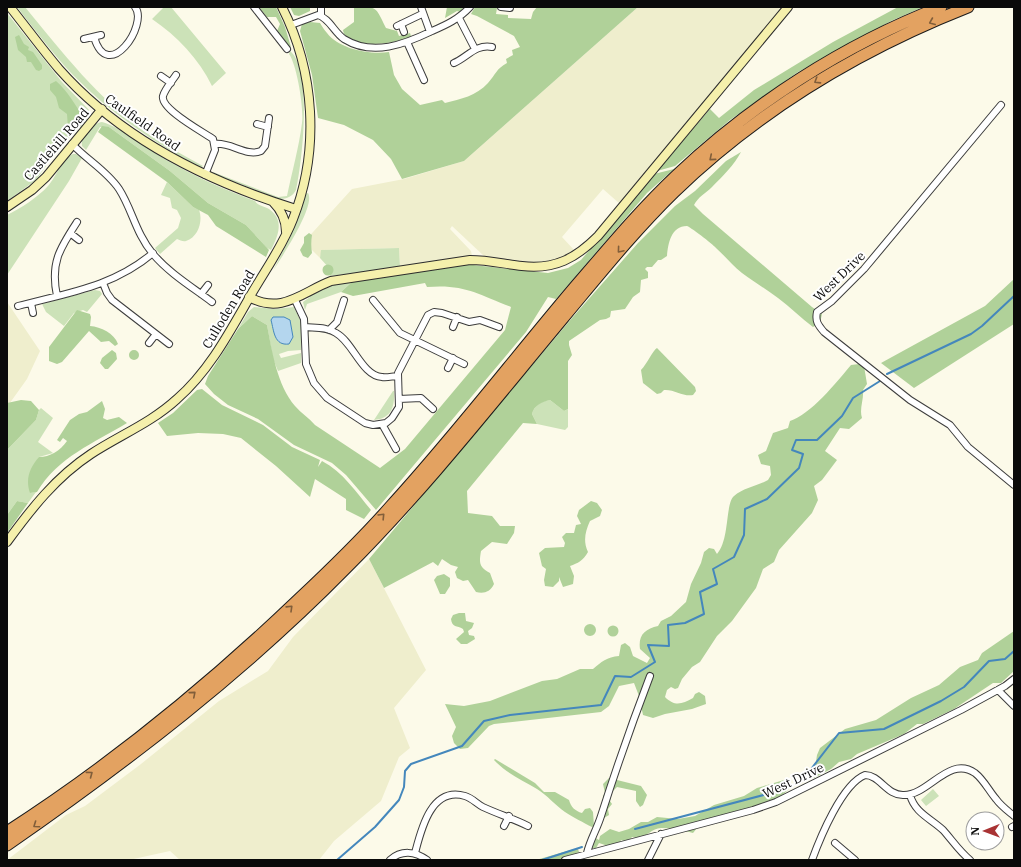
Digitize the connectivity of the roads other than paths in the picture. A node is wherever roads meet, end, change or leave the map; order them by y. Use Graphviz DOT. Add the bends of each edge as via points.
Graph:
graph roads {
  1 [pos="10,7"];
  2 [pos="135,7"];
  3 [pos="254,7"];
  4 [pos="282,7"];
  5 [pos="321,7"];
  6 [pos="421,7"];
  7 [pos="470,7"];
  8 [pos="501,7"];
  9 [pos="788,7"];
  10 [pos="940,7"];
  11 [pos="968,7"];
  12 [pos="510,8"];
  13 [pos="422,14"];
  14 [pos="321,16"];
  15 [pos="459,18"];
  16 [pos="291,25"];
  17 [pos="404,32"];
  18 [pos="430,32"];
  19 [pos="101,35"];
  20 [pos="94,37"];
  21 [pos="84,39"];
  22 [pos="407,42"];
  23 [pos="492,47"];
  24 [pos="287,49"];
  25 [pos="475,49"];
  26 [pos="454,63"];
  27 [pos="176,75"];
  28 [pos="161,76"];
  29 [pos="424,80"];
  30 [pos="171,83"];
  31 [pos="1001,105"];
  32 [pos="102,109"];
  33 [pos="269,118"];
  34 [pos="257,124"];
  35 [pos="268,126"];
  36 [pos="72,144"];
  37 [pos="215,144"];
  38 [pos="205,175"];
  39 [pos="270,200"];
  40 [pos="7,207"];
  41 [pos="292,208"];
  42 [pos="77,222"];
  43 [pos="70,233"];
  44 [pos="286,233"];
  45 [pos="79,240"];
  46 [pos="153,253"];
  47 [pos="103,283"];
  48 [pos="208,285"];
  49 [pos="201,294"];
  50 [pos="57,296"];
  51 [pos="250,297"];
  52 [pos="295,300"];
  53 [pos="344,300"];
  54 [pos="373,300"];
  55 [pos="212,302"];
  56 [pos="31,303"];
  57 [pos="18,306"];
  58 [pos="33,313"];
  59 [pos="457,317"];
  60 [pos="305,327"];
  61 [pos="453,327"];
  62 [pos="499,327"];
  63 [pos="329,330"];
  64 [pos="156,334"];
  65 [pos="415,340"];
  66 [pos="149,343"];
  67 [pos="169,344"];
  68 [pos="452,358"];
  69 [pos="464,364"];
  70 [pos="448,368"];
  71 [pos="398,376"];
  72 [pos="399,399"];
  73 [pos="433,408"];
  74 [pos="382,424"];
  75 [pos="396,449"];
  76 [pos="1014,485"];
  77 [pos="7,542"];
  78 [pos="650,676"];
  79 [pos="1014,679"];
  80 [pos="998,690"];
  81 [pos="1014,706"];
  82 [pos="910,794"];
  83 [pos="509,816"];
  84 [pos="1014,816"];
  85 [pos="504,826"];
  86 [pos="528,826"];
  87 [pos="7,832"];
  88 [pos="661,834"];
  89 [pos="835,843"];
  90 [pos="7,845"];
  91 [pos="415,853"];
  92 [pos="587,853"];
  93 [pos="390,860"];
  94 [pos="427,860"];
  95 [pos="565,860"];
  96 [pos="648,860"];
  97 [pos="814,860"];
  98 [pos="856,860"];
  99 [pos="970,860"];
  1 -- 32 [label="main road, Caulfield Road" via="60,69"];
  2 -- 20 [label="street" via="139,18 137,26 119,52 112,55 104,54 97,48"];
  3 -- 24 [label="street" via="272,25"];
  4 -- 16 [label="main road, Culloden Road"];
  5 -- 14 [label="street"];
  6 -- 13 [label="street"];
  7 -- 15 [label="street"];
  8 -- 12 [label="street"];
  9 -- 52 [label="main road" via="598,236 569,260 538,267 482,260 405,269 331,281 317,286"];
  87 -- 10 [label="highway, one-way" via="59,797 188,699 339,560 391,507 628,225 677,175 746,117 808,75 864,42"];
  11 -- 90 [label="highway, one-way" via="910,31 822,78 751,126 698,170 628,241 457,446 348,567 233,675 167,729 114,770"];
  13 -- 17 [label="street" via="399,25"];
  13 -- 18 [label="street"];
  14 -- 16 [label="street" via="315,15"];
  14 -- 22 [label="street" via="338,34 357,44 376,48"];
  15 -- 18 [label="street"];
  15 -- 25 [label="street"];
  16 -- 41 [label="main road, Culloden Road" via="307,81 310,104 309,147 300,197"];
  18 -- 22 [label="street"];
  19 -- 20 [label="street"];
  20 -- 21 [label="street"];
  22 -- 29 [label="street"];
  23 -- 25 [label="street"];
  25 -- 26 [label="street"];
  27 -- 30 [label="street"];
  28 -- 30 [label="street"];
  30 -- 37 [label="street" via="163,96 165,106 213,139"];
  31 -- 76 [label="street, West Drive" via="864,269 818,312 816,318 817,324 824,332 910,400 950,424 968,447"];
  32 -- 36 [label="main road, Castlehill Road"];
  32 -- 38 [label="main road, Caulfield Road" via="177,161"];
  33 -- 35 [label="street"];
  34 -- 35 [label="street"];
  35 -- 37 [label="street" via="265,146 256,153 220,143"];
  36 -- 40 [label="main road, Castlehill Road" via="32,190"];
  36 -- 46 [label="street" via="118,188 138,232"];
  37 -- 38 [label="street"];
  38 -- 39 [label="main road, Caulfield Road"];
  39 -- 41 [label="main road, Caulfield Road"];
  39 -- 44 [label="main road" via="283,216"];
  41 -- 44 [label="main road, Culloden Road"];
  42 -- 43 [label="street"];
  43 -- 45 [label="street"];
  43 -- 50 [label="street" via="62,244 55,262"];
  44 -- 51 [label="main road, Culloden Road"];
  46 -- 47 [label="street" via="132,270"];
  46 -- 49 [label="street" via="167,268"];
  47 -- 50 [label="street"];
  47 -- 64 [label="street" via="109,297"];
  48 -- 49 [label="street"];
  49 -- 55 [label="street"];
  50 -- 56 [label="street"];
  51 -- 52 [label="main road" via="274,304"];
  51 -- 77 [label="main road, Culloden Road" via="222,345 182,395 158,416 92,454 59,478"];
  52 -- 60 [label="street"];
  53 -- 63 [label="street" via="337,322"];
  54 -- 65 [label="street" via="397,330"];
  56 -- 57 [label="street"];
  56 -- 58 [label="street"];
  59 -- 61 [label="street"];
  59 -- 62 [label="street" via="469,322 480,320"];
  59 -- 65 [label="street" via="430,313"];
  60 -- 63 [label="street"];
  60 -- 74 [label="street" via="306,364 319,390 365,423 373,426"];
  63 -- 71 [label="street" via="343,338 371,373 382,377"];
  64 -- 66 [label="street"];
  64 -- 67 [label="street"];
  65 -- 68 [label="street"];
  65 -- 71 [label="street"];
  68 -- 69 [label="street"];
  68 -- 70 [label="street"];
  71 -- 72 [label="street"];
  72 -- 73 [label="street" via="421,398"];
  72 -- 74 [label="street" via="392,418"];
  74 -- 75 [label="street"];
  78 -- 92 [label="street" via="623,745"];
  79 -- 80 [label="street, West Drive"];
  80 -- 81 [label="street"];
  80 -- 88 [label="street, West Drive" via="776,802"];
  82 -- 84 [label="street" via="952,770 961,768 969,770 982,780 996,800"];
  82 -- 97 [label="street" via="889,791 869,775 860,777 837,806 823,831"];
  82 -- 99 [label="street" via="916,808 939,827"];
  83 -- 85 [label="street"];
  83 -- 86 [label="street"];
  83 -- 91 [label="street" via="484,808 467,796 445,797 427,815"];
  88 -- 92 [label="street, West Drive"];
  88 -- 96 [label="street"];
  89 -- 98 [label="street"];
  91 -- 93 [label="street" via="399,854"];
  91 -- 94 [label="street"];
  92 -- 95 [label="street, West Drive"];
}
